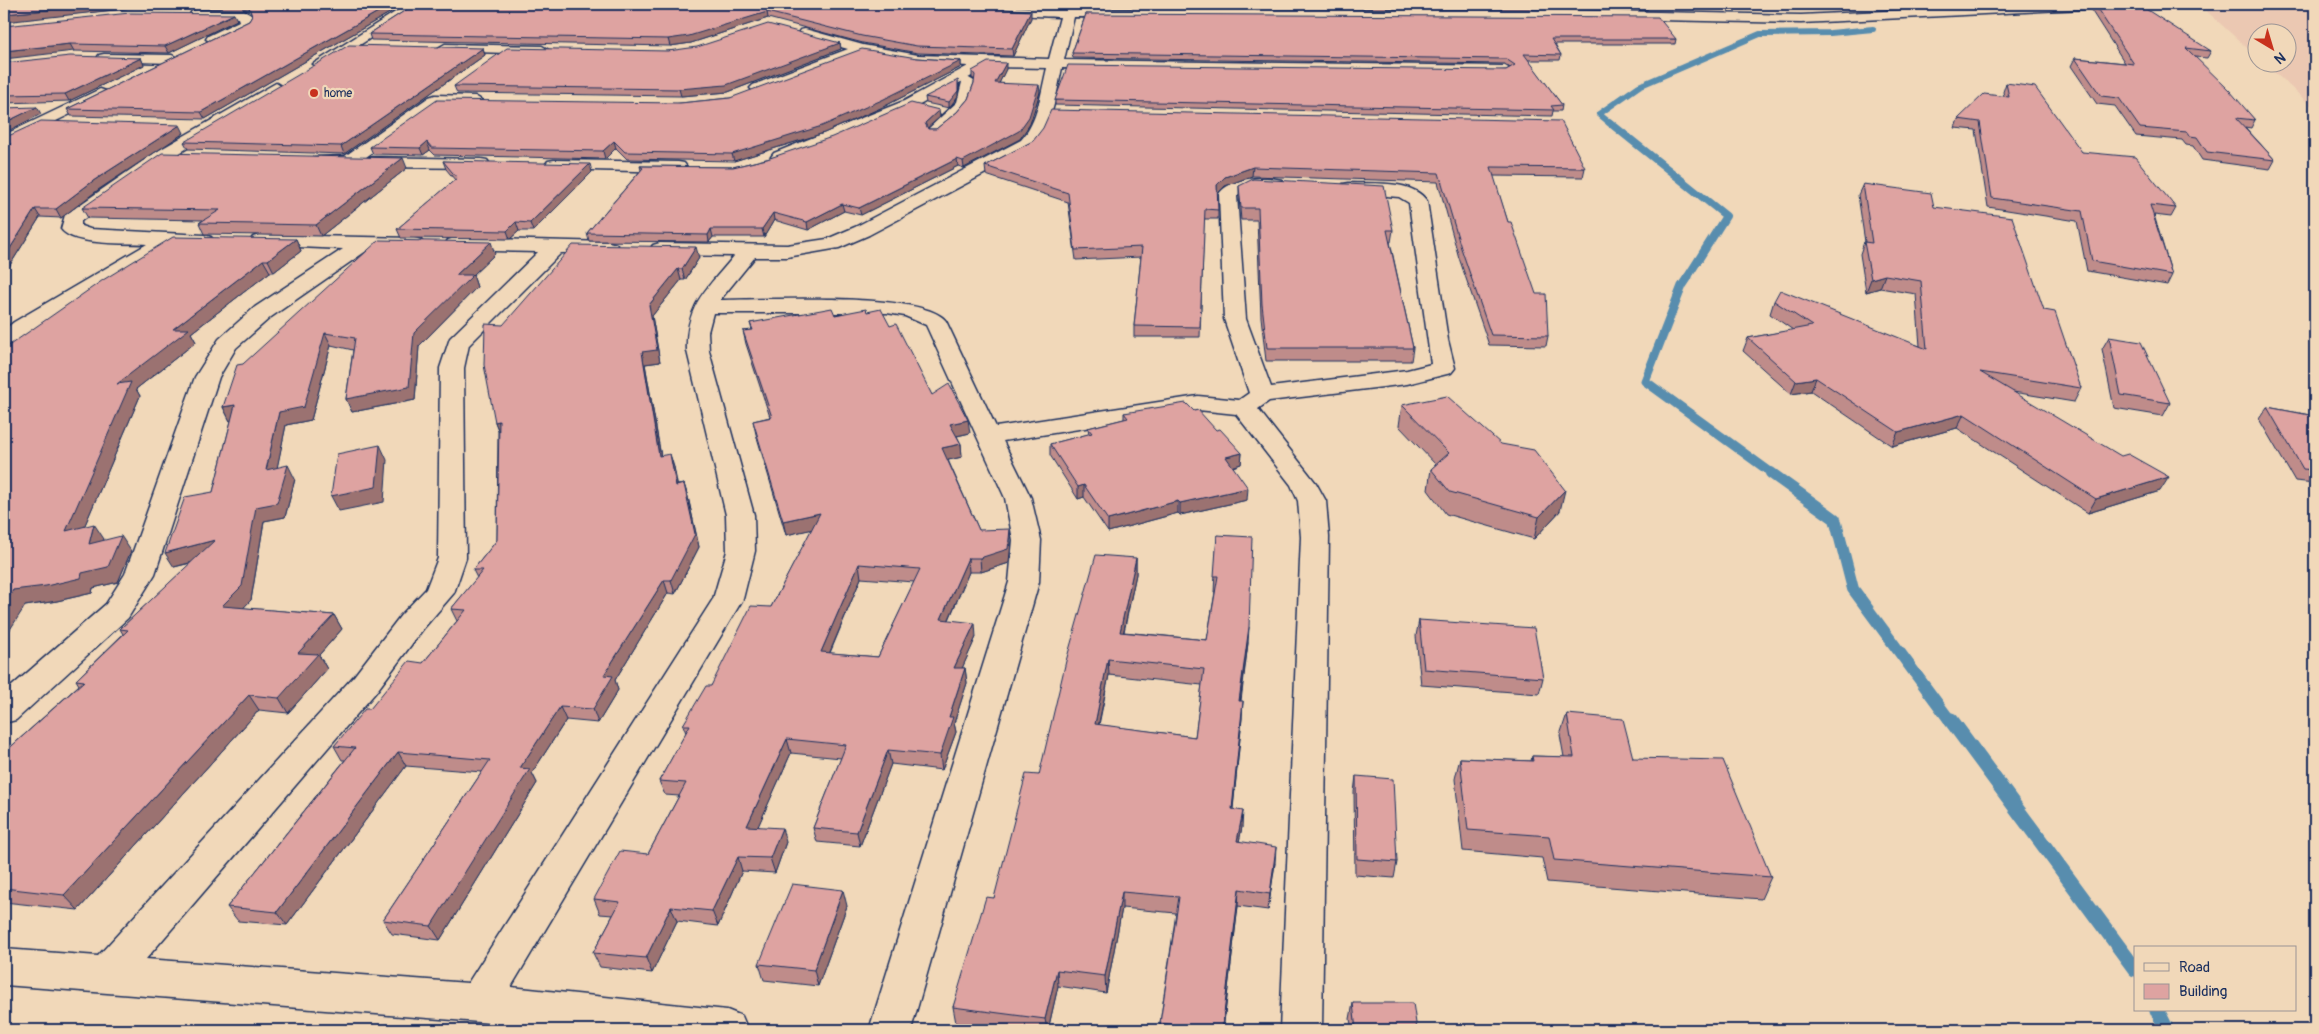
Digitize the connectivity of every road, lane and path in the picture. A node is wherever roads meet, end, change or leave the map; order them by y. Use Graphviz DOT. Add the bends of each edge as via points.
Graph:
graph roads {
  1 [pos="417,4"];
  2 [pos="953,4"];
  3 [pos="1679,4"];
  4 [pos="2103,4"];
  5 [pos="1414,9"];
  6 [pos="1562,9"];
  7 [pos="1068,13"];
  8 [pos="179,14"];
  9 [pos="1692,19"];
  10 [pos="787,29"];
  11 [pos="351,46"];
  12 [pos="380,47"];
  13 [pos="429,48"];
  14 [pos="506,49"];
  15 [pos="862,49"];
  16 [pos="554,50"];
  17 [pos="93,57"];
  18 [pos="172,59"];
  19 [pos="985,63"];
  20 [pos="1055,63"];
  21 [pos="483,66"];
  22 [pos="1505,70"];
  23 [pos="145,72"];
  24 [pos="962,77"];
  25 [pos="459,83"];
  26 [pos="110,89"];
  27 [pos="740,95"];
  28 [pos="435,100"];
  29 [pos="494,101"];
  30 [pos="910,104"];
  31 [pos="74,107"];
  32 [pos="34,108"];
  33 [pos="1044,112"];
  34 [pos="1064,113"];
  35 [pos="952,114"];
  36 [pos="42,123"];
  37 [pos="72,124"];
  38 [pos="180,125"];
  39 [pos="210,126"];
  40 [pos="933,132"];
  41 [pos="4,141"];
  42 [pos="162,156"];
  43 [pos="192,157"];
  44 [pos="300,160"];
  45 [pos="767,161"];
  46 [pos="349,162"];
  47 [pos="497,164"];
  48 [pos="537,164"];
  49 [pos="695,167"];
  50 [pos="1291,185"];
  51 [pos="1331,187"];
  52 [pos="166,241"];
  53 [pos="226,241"];
  54 [pos="246,241"];
  55 [pos="366,242"];
  56 [pos="555,246"];
  57 [pos="623,248"];
  58 [pos="642,248"];
  59 [pos="749,251"];
  60 [pos="704,306"];
  61 [pos="4,341"];
  62 [pos="1253,402"];
  63 [pos="988,436"];
  64 [pos="4,711"];
  65 [pos="4,967"];
  66 [pos="106,976"];
  67 [pos="479,1003"];
  68 [pos="727,1030"];
  69 [pos="890,1030"];
  70 [pos="1301,1030"];
  1 -- 11 [label="street"];
  2 -- 7 [label="street" via="993,10"];
  3 -- 9 [label="street"];
  4 -- 9 [label="street" via="1801,19"];
  5 -- 6 [label="street"];
  5 -- 7 [label="street"];
  6 -- 9 [label="street"];
  7 -- 20 [label="street"];
  8 -- 18 [label="street" via="244,14 246,23"];
  10 -- 15 [label="street"];
  11 -- 12 [label="street"];
  11 -- 39 [label="street"];
  13 -- 14 [label="street"];
  14 -- 16 [label="street"];
  14 -- 21 [label="street"];
  15 -- 19 [label="street" via="918,59"];
  15 -- 27 [label="street"];
  17 -- 18 [label="street"];
  18 -- 23 [label="street"];
  19 -- 20 [label="street"];
  19 -- 24 [label="street"];
  20 -- 22 [label="street"];
  20 -- 33 [label="street"];
  24 -- 30 [label="street"];
  24 -- 35 [label="lane" via="968,81 969,89 965,102"];
  25 -- 28 [label="street"];
  26 -- 31 [label="street"];
  28 -- 29 [label="street"];
  28 -- 46 [label="street"];
  30 -- 35 [label="lane"];
  30 -- 45 [label="street"];
  31 -- 32 [label="street"];
  31 -- 36 [label="street"];
  33 -- 34 [label="street"];
  33 -- 59 [label="street" via="1027,144 862,232 832,244 787,251"];
  35 -- 40 [label="lane"];
  36 -- 37 [label="street"];
  36 -- 41 [label="street"];
  38 -- 39 [label="street"];
  39 -- 42 [label="street"];
  42 -- 43 [label="street"];
  42 -- 52 [label="street" via="72,219 71,229 88,235"];
  44 -- 46 [label="street"];
  46 -- 47 [label="street"];
  48 -- 49 [label="street"];
  50 -- 62 [label="street" via="1252,183 1237,187 1228,194 1235,319"];
  51 -- 62 [label="street" via="1404,192 1418,201 1443,368 1407,378"];
  52 -- 53 [label="street"];
  52 -- 61 [label="street"];
  54 -- 55 [label="street"];
  55 -- 56 [label="street"];
  55 -- 64 [label="street" via="263,312 227,344 207,377 140,574 117,611"];
  56 -- 57 [label="street"];
  56 -- 66 [label="street" via="458,343 452,368 452,558 439,593 412,622 365,684"];
  58 -- 59 [label="street"];
  59 -- 60 [label="street"];
  60 -- 63 [label="street" via="887,307 923,315 934,321"];
  60 -- 67 [label="street" via="697,332 698,351 740,515 741,551 728,599"];
  62 -- 63 [label="street" via="1198,403"];
  62 -- 70 [label="street" via="1312,501 1316,537"];
  63 -- 69 [label="street" via="1018,498 1027,540 1024,582"];
  65 -- 66 [label="street"];
  66 -- 67 [label="street"];
  67 -- 68 [label="street"];
}
